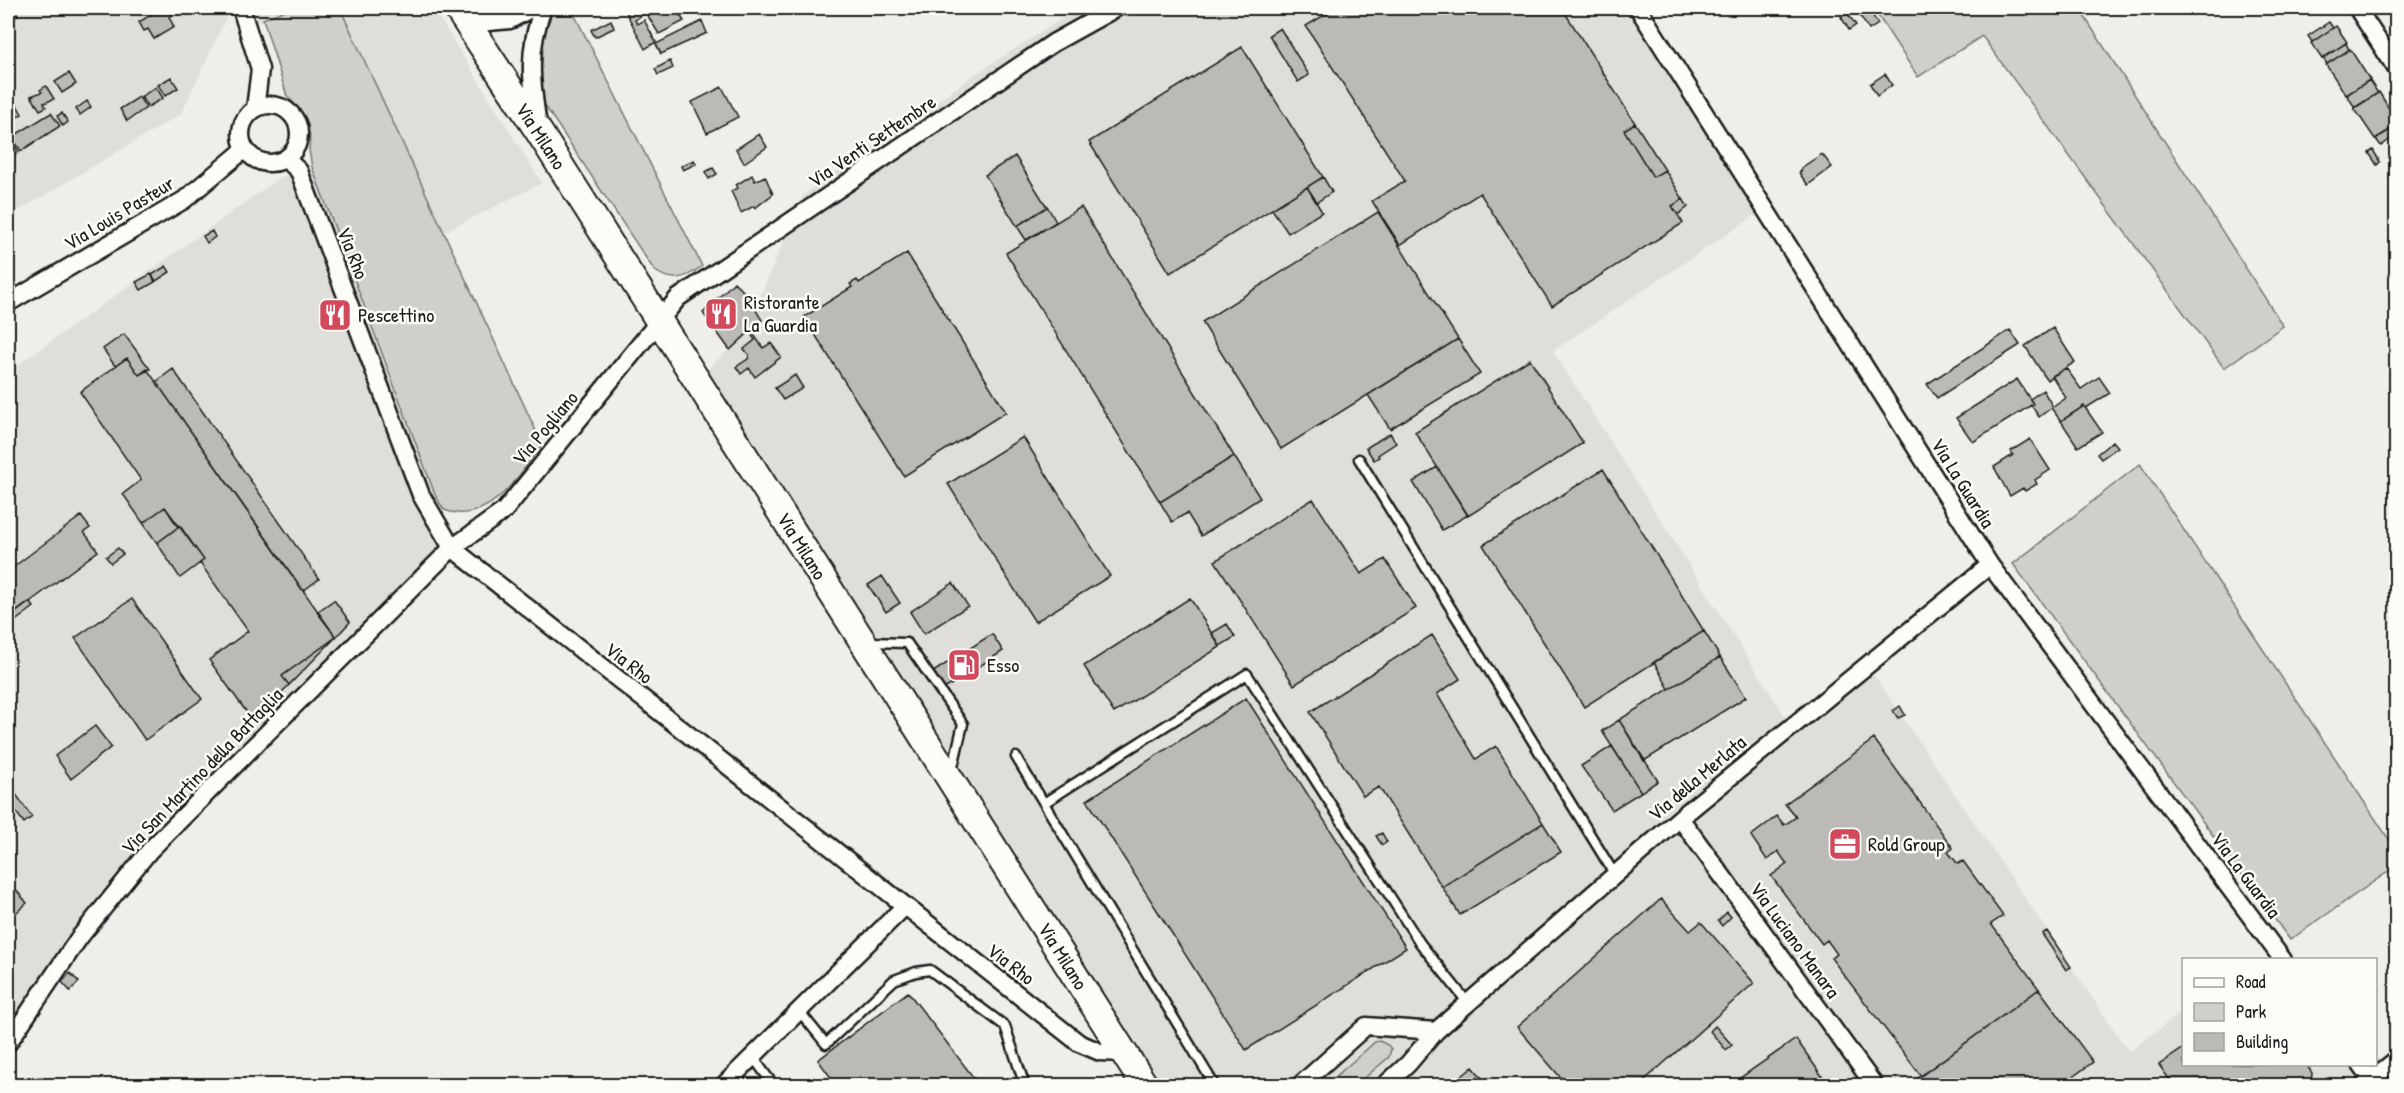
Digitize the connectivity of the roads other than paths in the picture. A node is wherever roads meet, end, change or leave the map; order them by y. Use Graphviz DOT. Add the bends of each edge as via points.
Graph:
graph roads {
  1 [pos="241,8"];
  2 [pos="532,8"];
  3 [pos="543,8"];
  4 [pos="1116,8"];
  5 [pos="1638,8"];
  6 [pos="2357,8"];
  7 [pos="465,13"];
  8 [pos="2397,68"];
  9 [pos="255,109"];
  10 [pos="540,132"];
  11 [pos="245,149"];
  12 [pos="286,159"];
  13 [pos="8,303"];
  14 [pos="660,321"];
  15 [pos="1359,459"];
  16 [pos="452,548"];
  17 [pos="1990,565"];
  18 [pos="862,641"];
  19 [pos="1016,758"];
  20 [pos="950,780"];
  21 [pos="1044,803"];
  22 [pos="1680,818"];
  23 [pos="1615,875"];
  24 [pos="904,908"];
  25 [pos="2282,958"];
  26 [pos="1468,1003"];
  27 [pos="800,1012"];
  28 [pos="1436,1031"];
  29 [pos="8,1043"];
  30 [pos="1124,1053"];
  31 [pos="753,1057"];
  32 [pos="2397,1060"];
  33 [pos="2361,1066"];
  34 [pos="2368,1082"];
  35 [pos="723,1086"];
  36 [pos="774,1086"];
  37 [pos="1025,1086"];
  38 [pos="1145,1086"];
  39 [pos="1215,1086"];
  40 [pos="1299,1086"];
  41 [pos="1384,1086"];
  42 [pos="1875,1086"];
  1 -- 9 [label="street" via="260,69"];
  2 -- 7 [label="street" via="510,20"];
  3 -- 10 [label="street" via="532,42 530,75"];
  4 -- 14 [label="street, Via Venti Settembre" via="1053,43 678,298"];
  5 -- 17 [label="street, Via La Guardia"];
  6 -- 8 [label="street"];
  7 -- 10 [label="main road, Via Milano"];
  9 -- 11 [label="street" via="241,132"];
  9 -- 12 [label="street" via="275,105 292,115 297,123 298,143"];
  10 -- 14 [label="main road, Via Milano"];
  11 -- 12 [label="street" via="259,161"];
  11 -- 13 [label="street, Via Louis Pasteur" via="184,200"];
  12 -- 16 [label="street, Via Rho" via="299,171 421,495"];
  14 -- 16 [label="street, Via Pogliano" via="504,511"];
  14 -- 18 [label="main road, Via Milano"];
  15 -- 23 [label="lane"];
  16 -- 24 [label="street, Via Rho"];
  16 -- 29 [label="street, Via San Martino della Battaglia" via="150,850 79,938"];
  17 -- 22 [label="street, Via della Merlata"];
  17 -- 25 [label="street, Via La Guardia"];
  18 -- 20 [label="main road, Via Milano"];
  18 -- 20 [label="lane" via="908,643 963,724"];
  19 -- 21 [label="lane"];
  20 -- 30 [label="main road, Via Milano"];
  21 -- 26 [label="lane" via="1247,674 1420,943"];
  21 -- 39 [label="lane"];
  22 -- 23 [label="street, Via della Merlata"];
  22 -- 42 [label="street, Via Luciano Manara"];
  23 -- 26 [label="street, Via della Merlata"];
  24 -- 27 [label="street"];
  24 -- 30 [label="street, Via Rho" via="1079,1043 1100,1052"];
  26 -- 28 [label="street, Via della Merlata"];
  27 -- 31 [label="street"];
  27 -- 37 [label="lane" via="826,1044 894,980 930,970 1005,1026"];
  28 -- 40 [label="street" via="1366,1026"];
  28 -- 41 [label="street, Via della Merlata"];
  30 -- 38 [label="main road, Via Milano"];
  31 -- 35 [label="street"];
  31 -- 36 [label="lane"];
  32 -- 34 [label="street"];
  33 -- 34 [label="street"];
}
